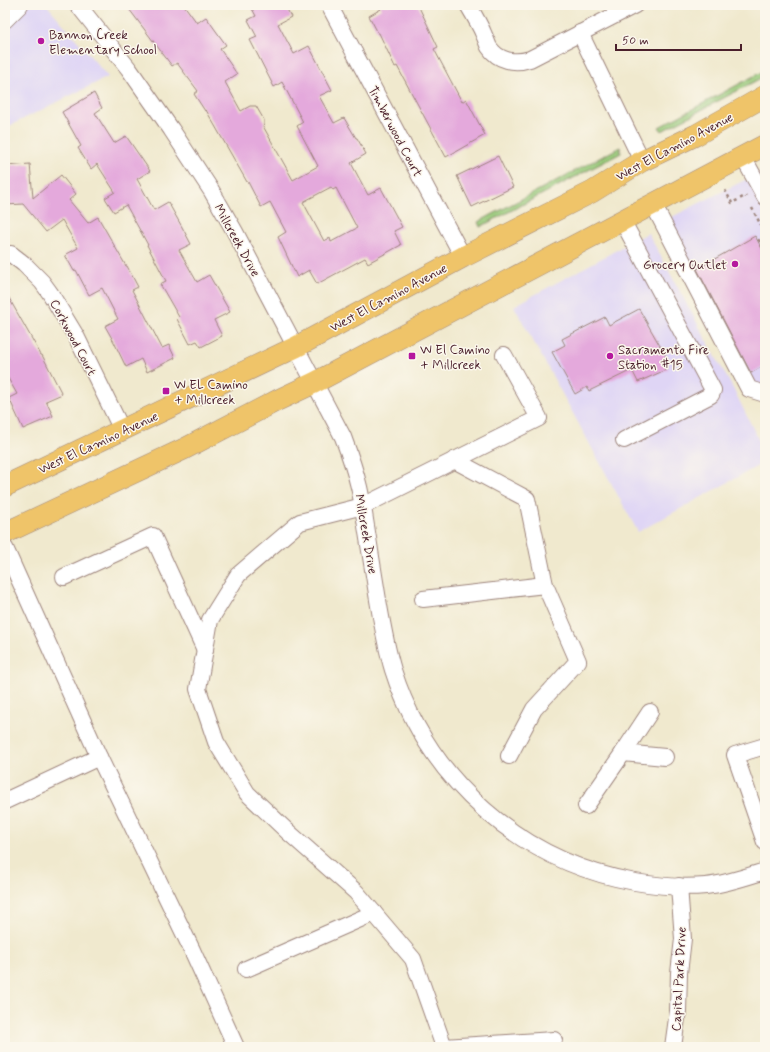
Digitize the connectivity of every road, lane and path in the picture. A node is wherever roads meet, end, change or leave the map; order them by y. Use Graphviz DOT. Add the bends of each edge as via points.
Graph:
graph roads {
  1 [pos="78,5"];
  2 [pos="329,5"];
  3 [pos="468,5"];
  4 [pos="635,5"];
  5 [pos="580,33"];
  6 [pos="765,96"];
  7 [pos="765,145"];
  8 [pos="743,157"];
  9 [pos="642,161"];
  10 [pos="725,190"];
  11 [pos="765,198"];
  12 [pos="653,204"];
  13 [pos="622,220"];
  14 [pos="765,232"];
  15 [pos="765,237"];
  16 [pos="765,250"];
  17 [pos="11,254"];
  18 [pos="463,257"];
  19 [pos="296,347"];
  20 [pos="504,356"];
  21 [pos="314,382"];
  22 [pos="765,394"];
  23 [pos="122,430"];
  24 [pos="624,440"];
  25 [pos="454,460"];
  26 [pos="5,486"];
  27 [pos="362,506"];
  28 [pos="5,533"];
  29 [pos="5,548"];
  30 [pos="64,577"];
  31 [pos="546,585"];
  32 [pos="423,599"];
  33 [pos="205,650"];
  34 [pos="650,712"];
  35 [pos="765,746"];
  36 [pos="623,753"];
  37 [pos="509,756"];
  38 [pos="100,757"];
  39 [pos="664,757"];
  40 [pos="5,801"];
  41 [pos="586,806"];
  42 [pos="765,842"];
  43 [pos="765,871"];
  44 [pos="679,886"];
  45 [pos="374,913"];
  46 [pos="246,969"];
  47 [pos="554,1040"];
  48 [pos="236,1047"];
  49 [pos="444,1047"];
  50 [pos="673,1047"];
  1 -- 19 [label="street, Millcreek Drive" via="129,69 211,190"];
  2 -- 18 [label="street, Timberwood Court"];
  3 -- 5 [label="street" via="489,47 498,56 509,61 530,59"];
  4 -- 5 [label="street"];
  5 -- 9 [label="street"];
  6 -- 9 [label="main road, West El Camino Avenue" via="696,135"];
  7 -- 8 [label="main road"];
  8 -- 11 [label="street"];
  8 -- 12 [label="main road"];
  9 -- 18 [label="main road, West El Camino Avenue" via="592,192"];
  10 -- 14 [label="path" via="732,203 745,196"];
  12 -- 13 [label="main road"];
  12 -- 22 [label="street" via="749,389"];
  13 -- 21 [label="main road"];
  13 -- 24 [label="street" via="713,390 711,395"];
  15 -- 16 [label="path" via="759,240"];
  17 -- 23 [label="street, Corkwood Court" via="42,282 50,293 76,336"];
  18 -- 19 [label="main road, West El Camino Avenue"];
  19 -- 21 [label="street, Millcreek Drive"];
  19 -- 23 [label="main road, West El Camino Avenue"];
  20 -- 25 [label="street" via="539,418"];
  21 -- 27 [label="street, Millcreek Drive" via="343,437 360,488"];
  21 -- 28 [label="main road" via="184,449"];
  23 -- 26 [label="main road, West El Camino Avenue"];
  25 -- 27 [label="street"];
  25 -- 31 [label="street" via="527,499"];
  27 -- 33 [label="street" via="300,522 238,576 210,620"];
  27 -- 44 [label="street, Millcreek Drive" via="392,669 418,728 435,756 455,781 503,825 558,858 620,879"];
  29 -- 38 [label="street"];
  30 -- 33 [label="street" via="153,536"];
  31 -- 32 [label="street"];
  31 -- 37 [label="street" via="578,660 534,709"];
  33 -- 45 [label="street" via="198,689 216,742 247,794 356,892"];
  34 -- 36 [label="street"];
  35 -- 42 [label="street" via="735,755"];
  36 -- 39 [label="street"];
  36 -- 41 [label="street"];
  38 -- 40 [label="street"];
  38 -- 48 [label="street"];
  43 -- 44 [label="street, Millcreek Drive" via="720,884"];
  44 -- 50 [label="street, Capital Park Drive" via="683,939"];
  45 -- 46 [label="street"];
  45 -- 49 [label="street" via="413,959"];
  47 -- 49 [label="street"];
}
